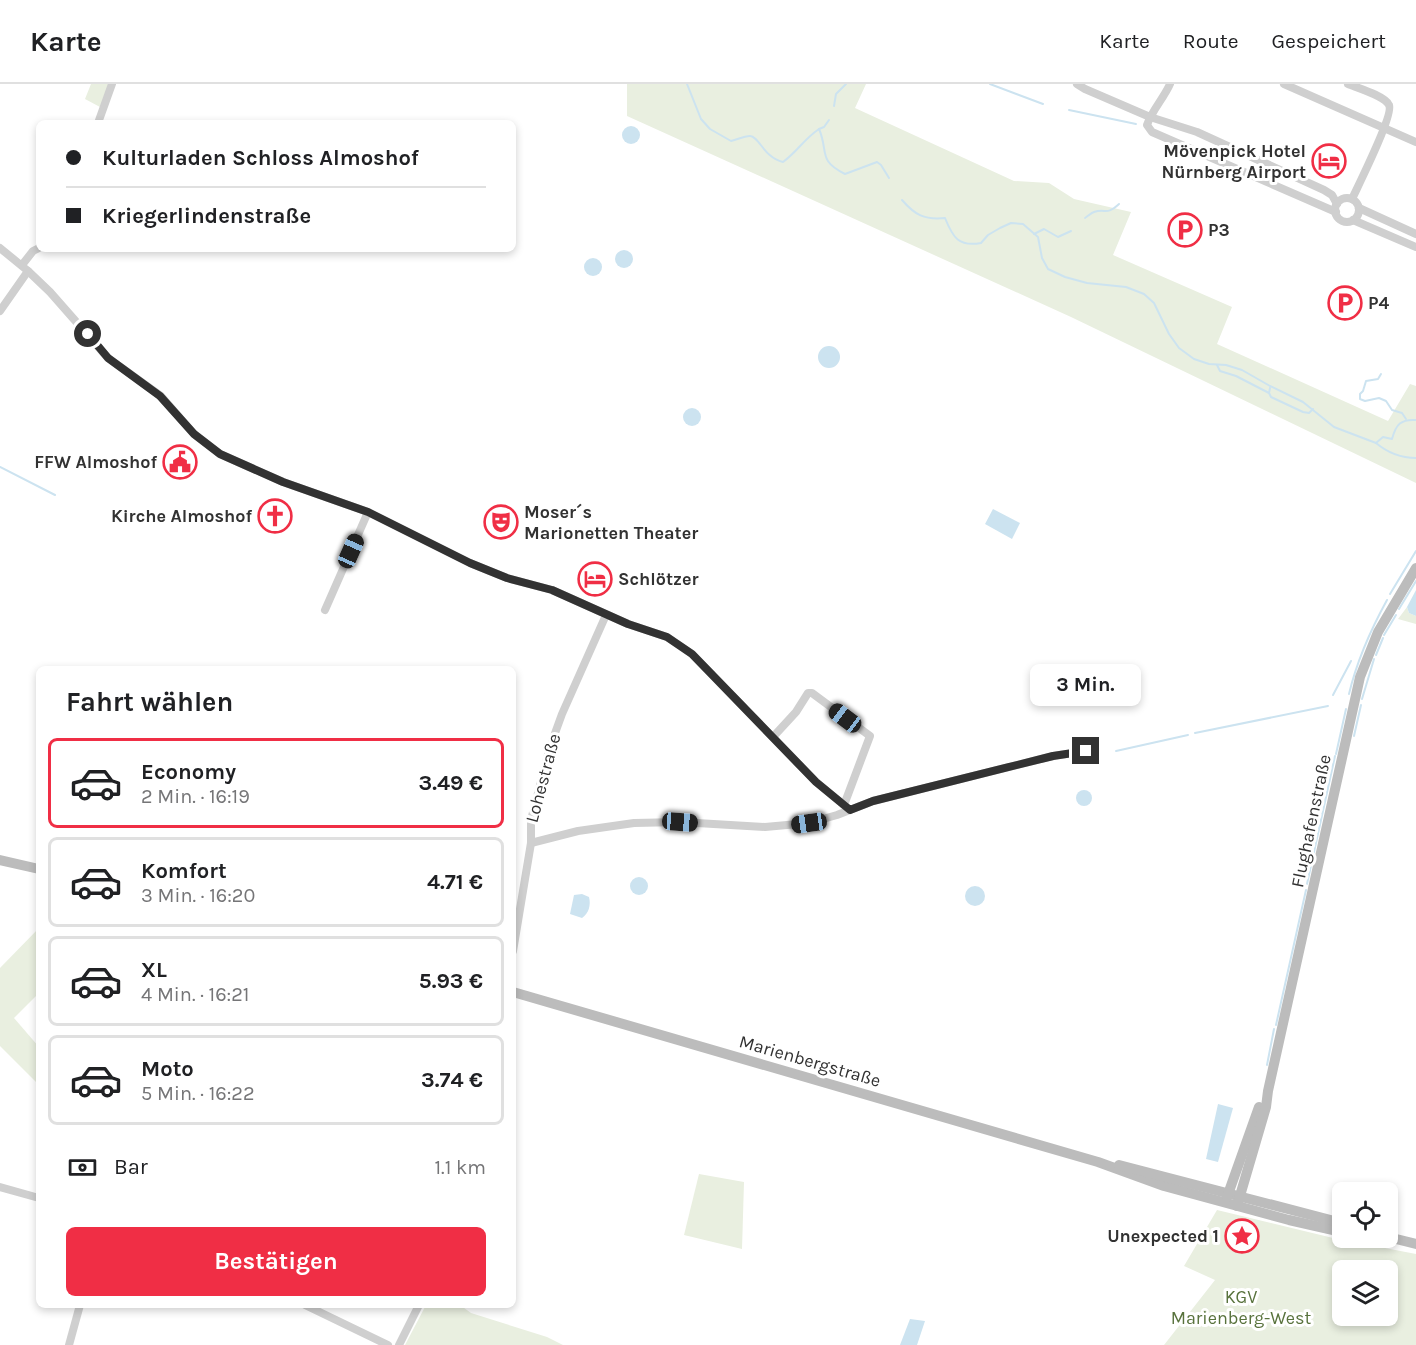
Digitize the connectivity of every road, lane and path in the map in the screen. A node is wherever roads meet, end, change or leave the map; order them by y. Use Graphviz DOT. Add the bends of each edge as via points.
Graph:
graph roads {
  1 [pos="112,84"];
  2 [pos="1077,84"];
  3 [pos="1170,84"];
  4 [pos="1284,84"];
  5 [pos="1348,84"];
  6 [pos="1299,87"];
  7 [pos="1150,117"];
  8 [pos="99,120"];
  9 [pos="1384,127"];
  10 [pos="1416,142"];
  11 [pos="1352,199"];
  12 [pos="1337,208"];
  13 [pos="1359,208"];
  14 [pos="1353,220"];
  15 [pos="1416,234"];
  16 [pos="1416,246"];
  17 [pos="0,248"];
  18 [pos="36,250"];
  19 [pos="25,268"];
  20 [pos="0,311"];
  21 [pos="368,512"];
  22 [pos="1416,568"];
  23 [pos="325,609"];
  24 [pos="606,615"];
  25 [pos="773,737"];
  26 [pos="1086,751"];
  27 [pos="847,807"];
  28 [pos="531,843"];
  29 [pos="0,860"];
  30 [pos="36,868"];
  31 [pos="516,933"];
  32 [pos="516,993"];
  33 [pos="0,1187"];
  34 [pos="36,1197"];
  35 [pos="1233,1199"];
  36 [pos="1332,1221"];
  37 [pos="1332,1229"];
  38 [pos="1398,1240"];
  39 [pos="1416,1244"];
  40 [pos="79,1308"];
  41 [pos="311,1308"];
  42 [pos="418,1308"];
  43 [pos="69,1345"];
  44 [pos="388,1345"];
  45 [pos="399,1345"];
  1 -- 8 [label="street"];
  2 -- 7 [label="street"];
  3 -- 7 [label="street"];
  4 -- 6 [label="street"];
  5 -- 9 [label="street" via="1389,104 1390,114"];
  6 -- 9 [label="street"];
  7 -- 12 [label="street" via="1197,132 1324,190 1332,195"];
  7 -- 12 [label="street" via="1147,125 1152,132"];
  9 -- 10 [label="street"];
  9 -- 11 [label="street"];
  11 -- 12 [label="street" via="1346,198"];
  11 -- 13 [label="street"];
  12 -- 14 [label="street" via="1342,220"];
  13 -- 14 [label="street"];
  13 -- 15 [label="street"];
  14 -- 16 [label="street"];
  17 -- 19 [label="street"];
  18 -- 19 [label="street"];
  19 -- 20 [label="street"];
  19 -- 21 [label="street" via="108,358 160,396 194,434 220,454 277,480"];
  21 -- 23 [label="street"];
  21 -- 24 [label="street" via="470,563 552,590"];
  22 -- 35 [label="main road, Flughafenstraße" via="1378,632 1360,677 1266,1107"];
  24 -- 25 [label="street" via="679,644"];
  24 -- 28 [label="street, Lohestraße" via="554,733 531,820"];
  25 -- 27 [label="street" via="816,782"];
  25 -- 27 [label="street" via="808,693 870,736"];
  26 -- 27 [label="street"];
  27 -- 28 [label="street" via="809,823 780,827 645,822 578,831"];
  28 -- 31 [label="street, Lohestraße"];
  29 -- 30 [label="main road"];
  32 -- 35 [label="main road, Marienbergstraße"];
  33 -- 34 [label="street"];
  35 -- 36 [label="main road, Marienbergstraße"];
  35 -- 37 [label="main road, Marienbergstraße"];
  38 -- 39 [label="main road"];
  40 -- 43 [label="street"];
  41 -- 44 [label="street"];
  42 -- 45 [label="street"];
}
